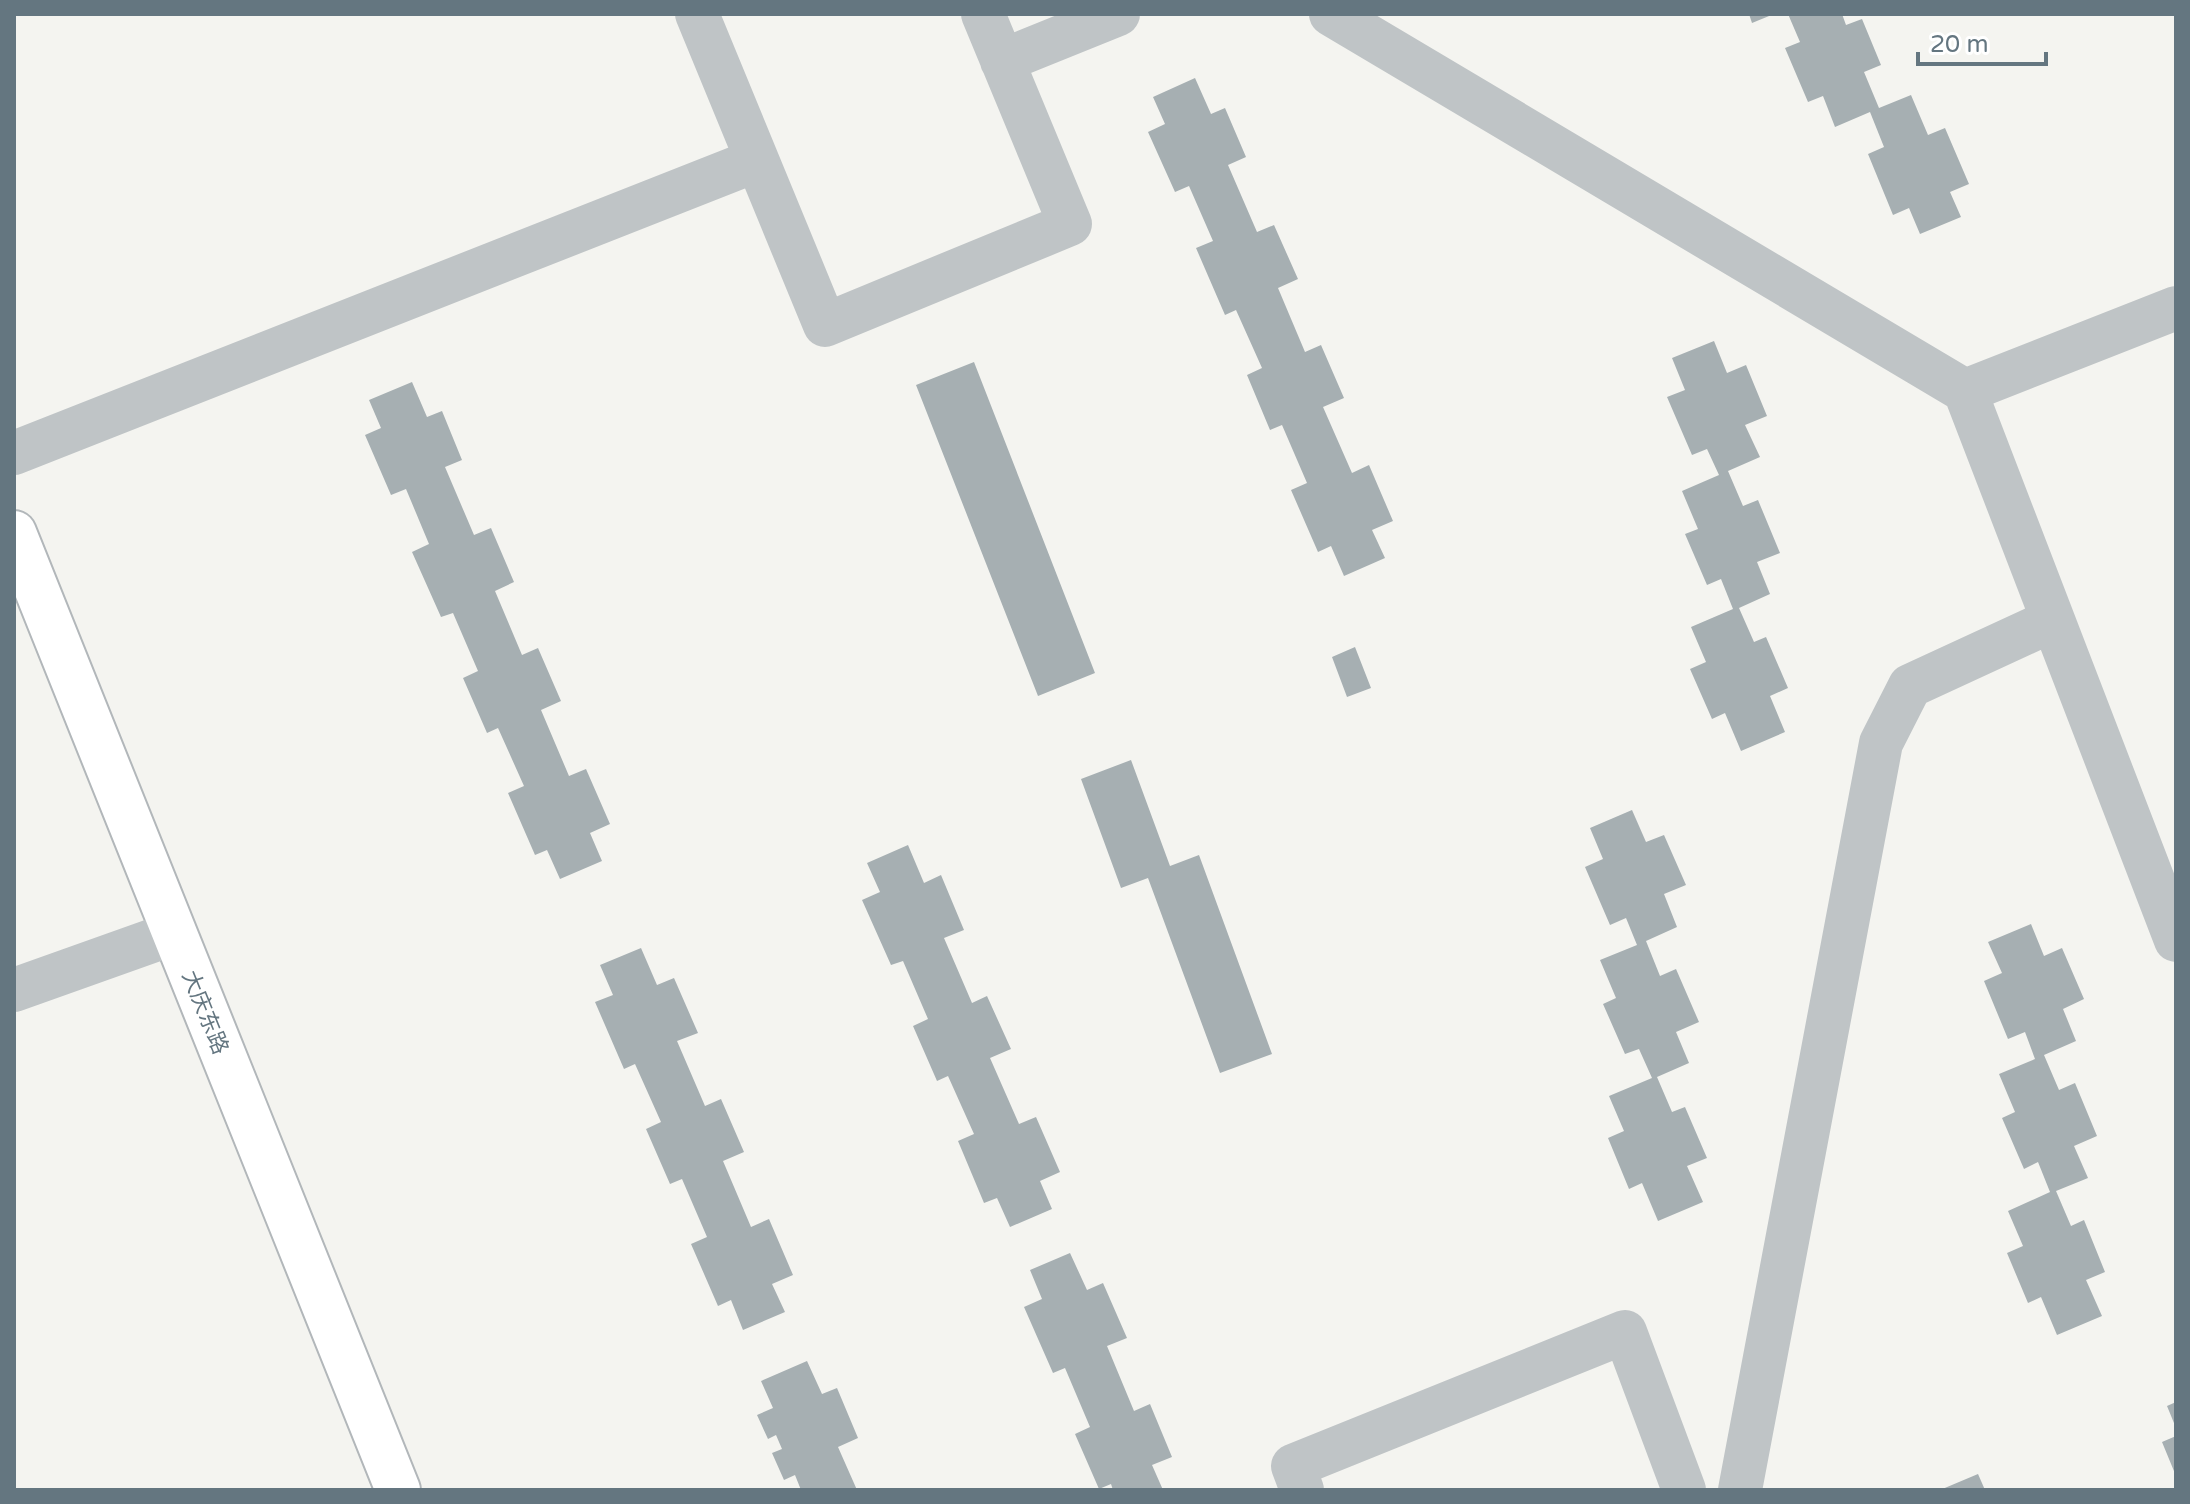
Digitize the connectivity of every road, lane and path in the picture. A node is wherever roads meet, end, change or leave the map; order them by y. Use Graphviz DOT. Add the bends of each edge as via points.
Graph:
graph roads {
  1 [pos="697,14"];
  2 [pos="983,14"];
  3 [pos="1118,14"];
  4 [pos="1331,14"];
  5 [pos="1002,61"];
  6 [pos="757,160"];
  7 [pos="2176,308"];
  8 [pos="1965,391"];
  9 [pos="14,453"];
  10 [pos="14,533"];
  11 [pos="2053,620"];
  12 [pos="174,933"];
  13 [pos="2176,940"];
  14 [pos="14,990"];
  15 [pos="398,1490"];
  16 [pos="1302,1490"];
  17 [pos="1684,1490"];
  18 [pos="1740,1490"];
  1 -- 6 [label="lane"];
  2 -- 5 [label="lane"];
  3 -- 5 [label="lane"];
  4 -- 8 [label="lane"];
  5 -- 6 [label="lane" via="1070,224 825,325"];
  6 -- 9 [label="lane"];
  7 -- 8 [label="lane"];
  8 -- 11 [label="lane"];
  10 -- 12 [label="main road, 大庆东路"];
  11 -- 13 [label="lane"];
  11 -- 18 [label="lane" via="1910,686 1881,743"];
  12 -- 14 [label="lane"];
  12 -- 15 [label="main road, 大庆东路"];
  16 -- 17 [label="lane" via="1293,1466 1625,1332"];
}
